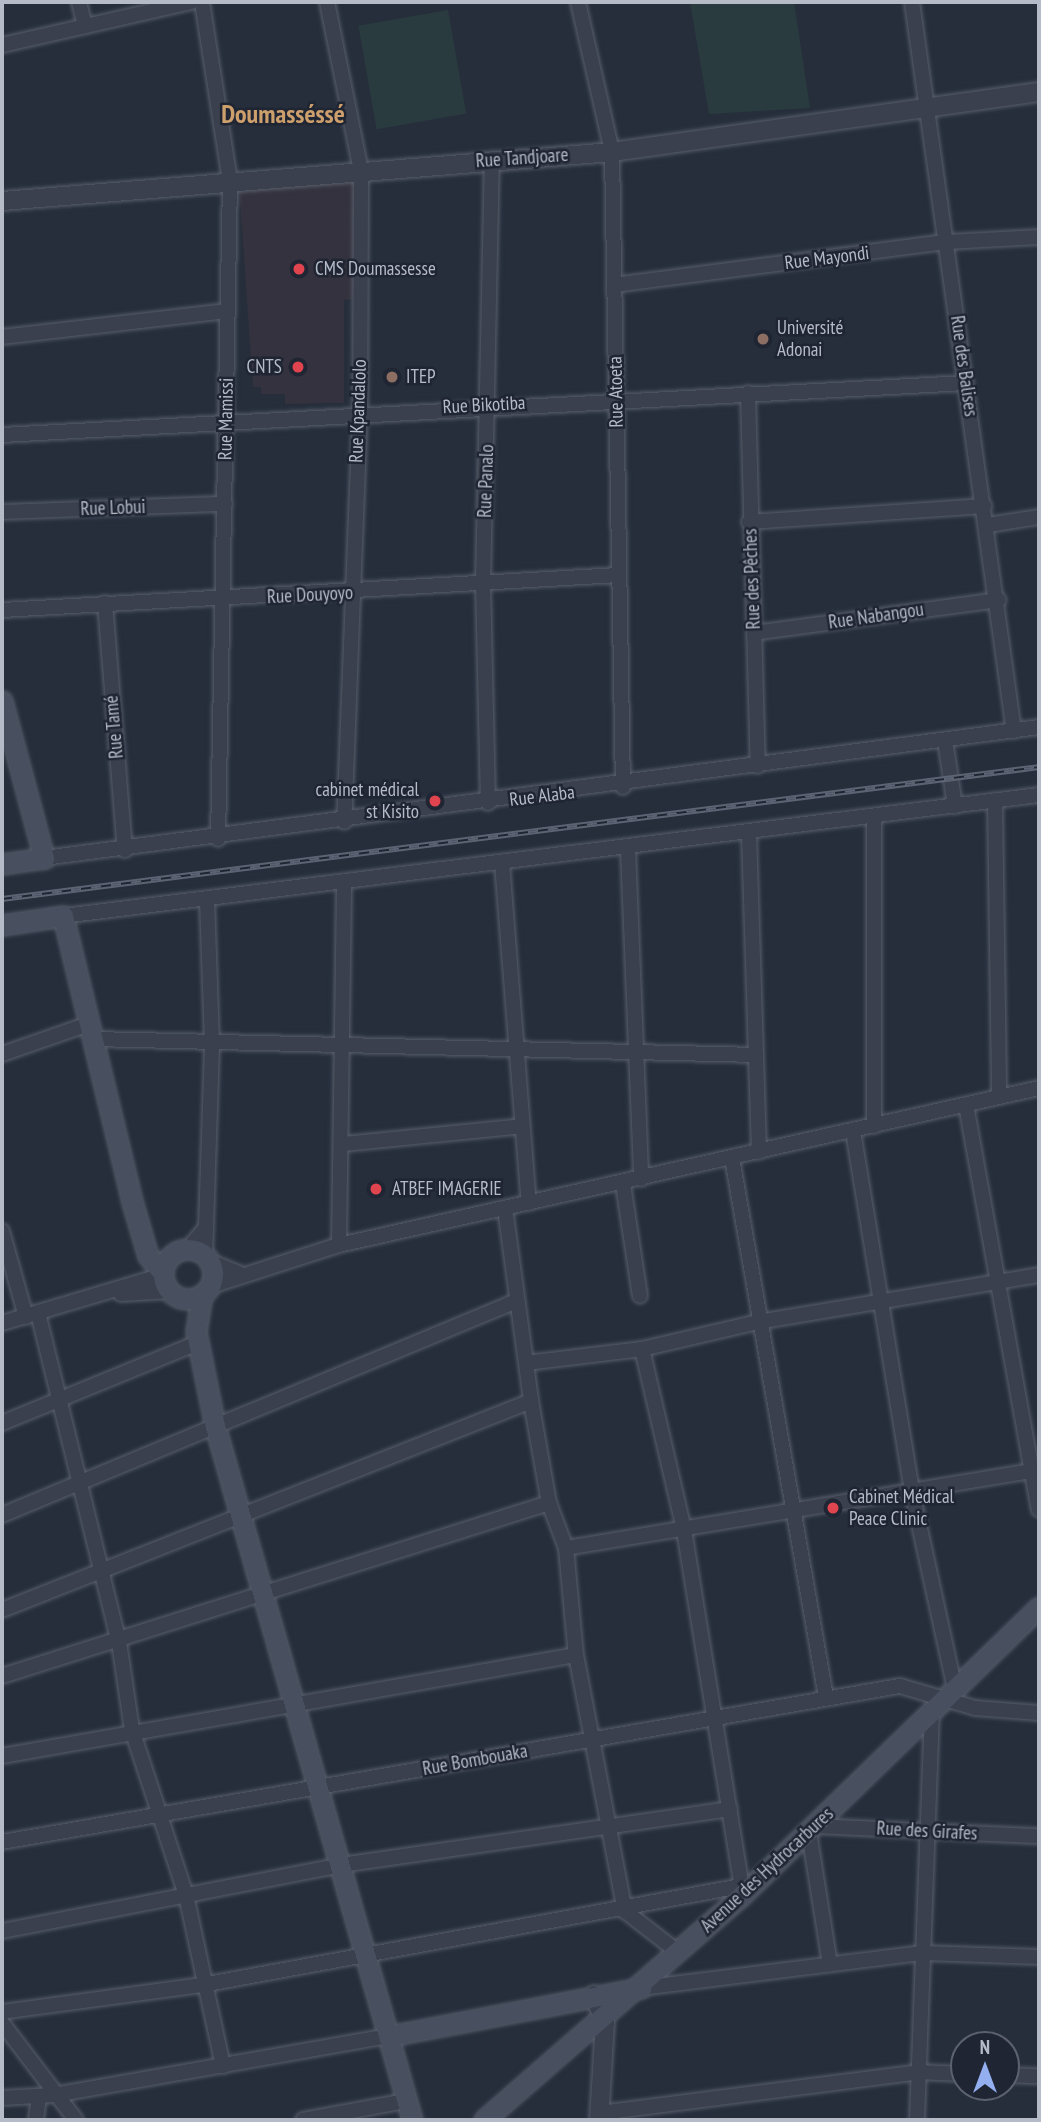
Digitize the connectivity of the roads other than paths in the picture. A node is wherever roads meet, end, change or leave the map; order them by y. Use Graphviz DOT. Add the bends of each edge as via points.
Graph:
graph roads {
  1 [pos="79,2"];
  2 [pos="191,2"];
  3 [pos="202,2"];
  4 [pos="327,2"];
  5 [pos="578,2"];
  6 [pos="912,2"];
  7 [pos="86,26"];
  8 [pos="2,45"];
  9 [pos="1039,92"];
  10 [pos="925,108"];
  11 [pos="612,152"];
  12 [pos="492,159"];
  13 [pos="361,170"];
  14 [pos="230,180"];
  15 [pos="2,201"];
  16 [pos="1039,237"];
  17 [pos="947,242"];
  18 [pos="614,285"];
  19 [pos="228,311"];
  20 [pos="2,337"];
  21 [pos="966,383"];
  22 [pos="748,393"];
  23 [pos="616,399"];
  24 [pos="488,405"];
  25 [pos="360,412"];
  26 [pos="226,418"];
  27 [pos="2,435"];
  28 [pos="225,504"];
  29 [pos="984,506"];
  30 [pos="2,512"];
  31 [pos="1039,517"];
  32 [pos="749,522"];
  33 [pos="988,525"];
  34 [pos="619,575"];
  35 [pos="483,583"];
  36 [pos="349,594"];
  37 [pos="223,599"];
  38 [pos="999,600"];
  39 [pos="105,603"];
  40 [pos="2,610"];
  41 [pos="754,633"];
  42 [pos="2,701"];
  43 [pos="1039,727"];
  44 [pos="1014,731"];
  45 [pos="945,740"];
  46 [pos="758,766"];
  47 [pos="623,787"];
  48 [pos="1039,795"];
  49 [pos="995,800"];
  50 [pos="488,803"];
  51 [pos="955,806"];
  52 [pos="874,817"];
  53 [pos="344,822"];
  54 [pos="749,833"];
  55 [pos="218,839"];
  56 [pos="628,849"];
  57 [pos="125,850"];
  58 [pos="44,858"];
  59 [pos="502,863"];
  60 [pos="2,864"];
  61 [pos="344,885"];
  62 [pos="207,900"];
  63 [pos="63,916"];
  64 [pos="2,925"];
  65 [pos="91,1031"];
  66 [pos="212,1043"];
  67 [pos="345,1046"];
  68 [pos="519,1051"];
  69 [pos="638,1052"];
  70 [pos="2,1054"];
  71 [pos="756,1055"];
  72 [pos="1039,1088"];
  73 [pos="999,1097"];
  74 [pos="966,1105"];
  75 [pos="522,1125"];
  76 [pos="874,1126"];
  77 [pos="853,1131"];
  78 [pos="343,1144"];
  79 [pos="759,1152"];
  80 [pos="732,1158"];
  81 [pos="641,1179"];
  82 [pos="623,1184"];
  83 [pos="529,1203"];
  84 [pos="505,1208"];
  85 [pos="2,1231"];
  86 [pos="141,1233"];
  87 [pos="339,1245"];
  88 [pos="195,1255"];
  89 [pos="240,1273"];
  90 [pos="1039,1275"];
  91 [pos="996,1283"];
  92 [pos="169,1284"];
  93 [pos="206,1290"];
  94 [pos="640,1296"];
  95 [pos="514,1302"];
  96 [pos="884,1304"];
  97 [pos="32,1315"];
  98 [pos="758,1322"];
  99 [pos="2,1323"];
  100 [pos="196,1337"];
  101 [pos="642,1349"];
  102 [pos="526,1363"];
  103 [pos="57,1400"];
  104 [pos="531,1401"];
  105 [pos="2,1423"];
  106 [pos="215,1426"];
  107 [pos="1036,1471"];
  108 [pos="77,1486"];
  109 [pos="912,1492"];
  110 [pos="549,1503"];
  111 [pos="1039,1510"];
  112 [pos="795,1511"];
  113 [pos="238,1514"];
  114 [pos="2,1515"];
  115 [pos="684,1530"];
  116 [pos="566,1548"];
  117 [pos="99,1571"];
  118 [pos="259,1594"];
  119 [pos="1039,1607"];
  120 [pos="2,1610"];
  121 [pos="120,1642"];
  122 [pos="576,1655"];
  123 [pos="2,1676"];
  124 [pos="952,1693"];
  125 [pos="826,1697"];
  126 [pos="295,1703"];
  127 [pos="932,1712"];
  128 [pos="1039,1713"];
  129 [pos="713,1720"];
  130 [pos="132,1730"];
  131 [pos="592,1740"];
  132 [pos="2,1756"];
  133 [pos="317,1788"];
  134 [pos="730,1809"];
  135 [pos="156,1816"];
  136 [pos="612,1826"];
  137 [pos="812,1829"];
  138 [pos="927,1832"];
  139 [pos="1039,1836"];
  140 [pos="2,1842"];
  141 [pos="341,1865"];
  142 [pos="742,1890"];
  143 [pos="186,1895"];
  144 [pos="625,1911"];
  145 [pos="2,1931"];
  146 [pos="364,1951"];
  147 [pos="679,1953"];
  148 [pos="923,1953"];
  149 [pos="1039,1957"];
  150 [pos="830,1964"];
  151 [pos="202,1985"];
  152 [pos="641,1988"];
  153 [pos="594,1995"];
  154 [pos="2,2012"];
  155 [pos="605,2022"];
  156 [pos="2,2023"];
  157 [pos="389,2036"];
  158 [pos="223,2066"];
  159 [pos="918,2072"];
  160 [pos="950,2073"];
  161 [pos="1020,2075"];
  162 [pos="1039,2076"];
  163 [pos="54,2095"];
  164 [pos="39,2096"];
  165 [pos="2,2098"];
  166 [pos="406,2101"];
  167 [pos="599,2116"];
  168 [pos="36,2120"];
  169 [pos="76,2120"];
  170 [pos="303,2120"];
  171 [pos="412,2120"];
  172 [pos="484,2120"];
  173 [pos="917,2120"];
  1 -- 7 [label="street"];
  2 -- 7 [label="street"];
  3 -- 14 [label="street, Rue Mamissi"];
  4 -- 13 [label="street, Rue Kpandalolo"];
  5 -- 11 [label="street, Rue Atoeta"];
  6 -- 10 [label="street, Rue des Balises"];
  7 -- 8 [label="street"];
  9 -- 10 [label="street, Rue Tandjoare"];
  10 -- 11 [label="street, Rue Tandjoare"];
  10 -- 17 [label="street, Rue des Balises"];
  11 -- 12 [label="street, Rue Tandjoare"];
  11 -- 18 [label="street, Rue Atoeta"];
  12 -- 13 [label="street, Rue Tandjoare"];
  12 -- 24 [label="street, Rue Panalo"];
  13 -- 14 [label="street, Rue Tandjoare"];
  13 -- 25 [label="street, Rue Kpandalolo"];
  14 -- 15 [label="street, Rue Tandjoare"];
  14 -- 19 [label="street, Rue Mamissi"];
  16 -- 17 [label="street, Rue Mayondi"];
  17 -- 18 [label="street, Rue Mayondi"];
  17 -- 21 [label="street, Rue des Balises"];
  18 -- 23 [label="street, Rue Atoeta"];
  19 -- 20 [label="street"];
  19 -- 26 [label="street, Rue Mamissi"];
  21 -- 22 [label="street, Rue Bikotiba"];
  21 -- 29 [label="street, Rue des Balises"];
  22 -- 23 [label="street, Rue Bikotiba"];
  22 -- 32 [label="street, Rue des Pêches"];
  23 -- 24 [label="street, Rue Bikotiba"];
  23 -- 34 [label="street, Rue Atoeta"];
  24 -- 25 [label="street, Rue Bikotiba"];
  24 -- 35 [label="street, Rue Panalo"];
  25 -- 26 [label="street, Rue Bikotiba"];
  25 -- 36 [label="street, Rue Kpandalolo"];
  26 -- 27 [label="street, Rue Bikotiba"];
  26 -- 28 [label="street, Rue Mamissi"];
  28 -- 30 [label="street, Rue Lobui"];
  28 -- 37 [label="street, Rue Mamissi"];
  29 -- 32 [label="street"];
  29 -- 33 [label="street, Rue des Balises"];
  31 -- 33 [label="street"];
  32 -- 41 [label="street, Rue des Pêches"];
  33 -- 38 [label="street, Rue des Balises"];
  34 -- 35 [label="street, Rue Douyoyo"];
  34 -- 47 [label="street, Rue Atoeta"];
  35 -- 36 [label="street, Rue Douyoyo"];
  35 -- 50 [label="street, Rue Panalo"];
  36 -- 37 [label="street, Rue Douyoyo"];
  36 -- 53 [label="street, Rue Kpandalolo"];
  37 -- 39 [label="street, Rue Douyoyo"];
  37 -- 55 [label="street, Rue Mamissi"];
  38 -- 41 [label="street, Rue Nabangou"];
  38 -- 44 [label="street, Rue des Balises"];
  39 -- 40 [label="street, Rue Douyoyo"];
  39 -- 57 [label="street, Rue Tamé"];
  41 -- 46 [label="street, Rue des Pêches"];
  42 -- 58 [label="main road"];
  43 -- 44 [label="street, Rue Alaba"];
  44 -- 45 [label="street, Rue Alaba"];
  45 -- 46 [label="street, Rue Alaba"];
  45 -- 51 [label="street"];
  46 -- 47 [label="street, Rue Alaba"];
  47 -- 50 [label="street, Rue Alaba"];
  48 -- 49 [label="street"];
  49 -- 51 [label="street"];
  49 -- 73 [label="street"];
  50 -- 53 [label="street, Rue Alaba"];
  51 -- 52 [label="street"];
  52 -- 54 [label="street"];
  52 -- 76 [label="street"];
  53 -- 55 [label="street, Rue Alaba"];
  54 -- 56 [label="street"];
  54 -- 71 [label="street"];
  55 -- 57 [label="street, Rue Alaba"];
  56 -- 59 [label="street"];
  56 -- 69 [label="street"];
  57 -- 58 [label="street, Rue Alaba"];
  58 -- 60 [label="main road"];
  59 -- 61 [label="street"];
  59 -- 68 [label="street"];
  61 -- 62 [label="street"];
  61 -- 67 [label="street"];
  62 -- 63 [label="street"];
  62 -- 66 [label="street"];
  63 -- 64 [label="main road"];
  63 -- 65 [label="main road"];
  65 -- 66 [label="street"];
  65 -- 70 [label="street"];
  65 -- 86 [label="main road"];
  66 -- 67 [label="street"];
  66 -- 88 [label="street" via="208,1223"];
  67 -- 68 [label="street"];
  67 -- 78 [label="street"];
  68 -- 69 [label="street"];
  68 -- 75 [label="street"];
  69 -- 71 [label="street"];
  69 -- 81 [label="street"];
  71 -- 79 [label="street"];
  72 -- 73 [label="street"];
  73 -- 74 [label="street"];
  74 -- 76 [label="street"];
  74 -- 91 [label="street"];
  75 -- 78 [label="street"];
  75 -- 83 [label="street"];
  76 -- 77 [label="street"];
  77 -- 79 [label="street"];
  77 -- 96 [label="street"];
  78 -- 87 [label="street"];
  79 -- 80 [label="street"];
  80 -- 81 [label="street"];
  80 -- 98 [label="street"];
  81 -- 82 [label="street"];
  82 -- 83 [label="street"];
  82 -- 94 [label="street"];
  83 -- 84 [label="street"];
  84 -- 87 [label="street"];
  84 -- 95 [label="street"];
  85 -- 97 [label="street"];
  86 -- 88 [label="main road" via="152,1244"];
  86 -- 92 [label="main road" via="148,1256"];
  87 -- 89 [label="street"];
  88 -- 89 [label="street"];
  88 -- 92 [label="main road"];
  88 -- 93 [label="main road"];
  89 -- 93 [label="street"];
  90 -- 91 [label="street"];
  91 -- 96 [label="street"];
  91 -- 107 [label="street"];
  92 -- 93 [label="main road"];
  92 -- 97 [label="street"];
  92 -- 100 [label="main road"];
  93 -- 100 [label="main road"];
  95 -- 102 [label="street"];
  95 -- 106 [label="street"];
  96 -- 98 [label="street"];
  96 -- 109 [label="street"];
  97 -- 99 [label="street"];
  97 -- 103 [label="street"];
  98 -- 101 [label="street"];
  98 -- 112 [label="street"];
  100 -- 103 [label="street"];
  100 -- 106 [label="main road"];
  101 -- 102 [label="street"];
  101 -- 115 [label="street"];
  102 -- 104 [label="street"];
  103 -- 105 [label="street"];
  103 -- 108 [label="street"];
  104 -- 110 [label="street"];
  104 -- 113 [label="street"];
  106 -- 108 [label="street"];
  106 -- 113 [label="main road"];
  107 -- 109 [label="street"];
  107 -- 111 [label="street"];
  108 -- 114 [label="street"];
  108 -- 117 [label="street"];
  109 -- 112 [label="street"];
  109 -- 124 [label="street"];
  110 -- 116 [label="street"];
  110 -- 118 [label="street"];
  112 -- 115 [label="street"];
  112 -- 125 [label="street"];
  113 -- 117 [label="street"];
  113 -- 118 [label="main road"];
  115 -- 116 [label="street"];
  115 -- 129 [label="street"];
  116 -- 122 [label="street"];
  117 -- 120 [label="street"];
  117 -- 121 [label="street"];
  118 -- 121 [label="street"];
  118 -- 126 [label="main road"];
  119 -- 124 [label="main road, Avenue des Hydrocarbures"];
  121 -- 123 [label="street"];
  121 -- 130 [label="street"];
  122 -- 126 [label="street"];
  122 -- 131 [label="street"];
  124 -- 125 [label="street, Rue Bombouaka" via="910,1686"];
  124 -- 127 [label="main road, Avenue des Hydrocarbures"];
  124 -- 128 [label="street, Rue Bombouaka" via="975,1708"];
  125 -- 129 [label="street, Rue Bombouaka"];
  126 -- 130 [label="street"];
  126 -- 133 [label="main road"];
  127 -- 137 [label="main road, Avenue des Hydrocarbures"];
  127 -- 138 [label="street"];
  129 -- 131 [label="street, Rue Bombouaka"];
  129 -- 134 [label="street"];
  130 -- 132 [label="street"];
  130 -- 135 [label="street"];
  131 -- 133 [label="street, Rue Bombouaka"];
  131 -- 136 [label="street"];
  133 -- 135 [label="street, Rue Bombouaka"];
  133 -- 141 [label="main road"];
  134 -- 136 [label="street"];
  134 -- 142 [label="street"];
  135 -- 140 [label="street, Rue Bombouaka"];
  135 -- 143 [label="street"];
  136 -- 141 [label="street"];
  136 -- 144 [label="street"];
  137 -- 138 [label="street, Rue des Girafes"];
  137 -- 142 [label="main road, Avenue des Hydrocarbures"];
  137 -- 150 [label="street"];
  138 -- 139 [label="street, Rue des Girafes"];
  138 -- 148 [label="street"];
  141 -- 143 [label="street"];
  141 -- 146 [label="main road"];
  142 -- 144 [label="street"];
  142 -- 147 [label="main road, Avenue des Hydrocarbures"];
  143 -- 145 [label="street"];
  143 -- 151 [label="street"];
  144 -- 146 [label="street"];
  144 -- 147 [label="street"];
  146 -- 151 [label="street"];
  146 -- 157 [label="main road"];
  147 -- 152 [label="main road, Avenue des Hydrocarbures"];
  148 -- 149 [label="street"];
  148 -- 150 [label="street"];
  148 -- 159 [label="street"];
  150 -- 152 [label="street"];
  151 -- 154 [label="street"];
  151 -- 158 [label="street"];
  152 -- 153 [label="main road"];
  152 -- 155 [label="main road, Avenue des Hydrocarbures"];
  153 -- 155 [label="street"];
  153 -- 157 [label="main road"];
  155 -- 167 [label="street"];
  155 -- 172 [label="main road, Avenue des Hydrocarbures"];
  156 -- 163 [label="street"];
  157 -- 158 [label="street"];
  157 -- 166 [label="main road"];
  158 -- 163 [label="street"];
  159 -- 160 [label="street"];
  159 -- 167 [label="street"];
  159 -- 173 [label="street"];
  161 -- 162 [label="street"];
  163 -- 164 [label="street"];
  163 -- 169 [label="street"];
  164 -- 165 [label="street"];
  164 -- 168 [label="street"];
  166 -- 170 [label="street"];
  166 -- 171 [label="main road"];
}
